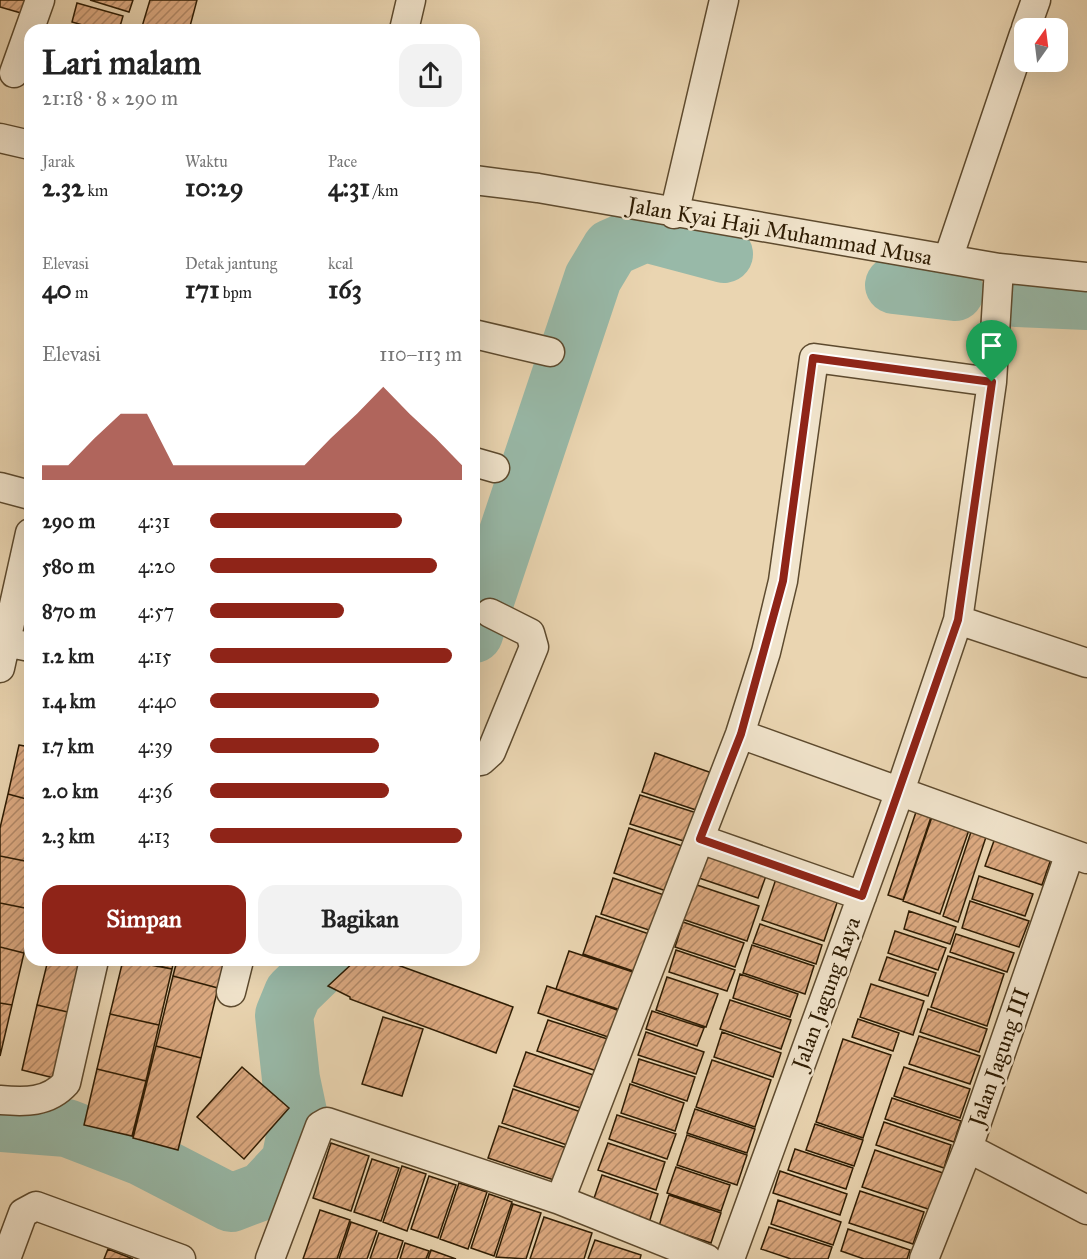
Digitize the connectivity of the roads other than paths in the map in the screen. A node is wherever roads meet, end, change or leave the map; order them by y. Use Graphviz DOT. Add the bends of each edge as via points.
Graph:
graph roads {
  1 [pos="40,0"];
  2 [pos="411,0"];
  3 [pos="724,0"];
  4 [pos="1036,0"];
  5 [pos="1030,18"];
  6 [pos="32,24"];
  7 [pos="405,24"];
  8 [pos="24,47"];
  9 [pos="1014,64"];
  10 [pos="15,73"];
  11 [pos="0,138"];
  12 [pos="24,144"];
  13 [pos="480,181"];
  14 [pos="674,214"];
  15 [pos="948,259"];
  16 [pos="999,268"];
  17 [pos="1087,277"];
  18 [pos="480,335"];
  19 [pos="550,352"];
  20 [pos="992,382"];
  21 [pos="0,487"];
  22 [pos="24,493"];
  23 [pos="24,565"];
  24 [pos="490,613"];
  25 [pos="958,620"];
  26 [pos="9,649"];
  27 [pos="1087,663"];
  28 [pos="741,734"];
  29 [pos="480,761"];
  30 [pos="900,791"];
  31 [pos="700,839"];
  32 [pos="1078,856"];
  33 [pos="862,896"];
  34 [pos="93,966"];
  35 [pos="238,966"];
  36 [pos="231,992"];
  37 [pos="0,1100"];
  38 [pos="968,1148"];
  39 [pos="560,1200"];
  40 [pos="1087,1210"];
  41 [pos="6,1259"];
  42 [pos="181,1259"];
  43 [pos="270,1259"];
  44 [pos="707,1259"];
  45 [pos="729,1259"];
  46 [pos="924,1259"];
  1 -- 6 [label="street"];
  2 -- 7 [label="street"];
  3 -- 14 [label="street"];
  4 -- 5 [label="street"];
  8 -- 10 [label="street"];
  9 -- 15 [label="street"];
  11 -- 12 [label="street"];
  13 -- 14 [label="street, Jalan Kyai Haji Muhammad Musa"];
  14 -- 15 [label="street, Jalan Kyai Haji Muhammad Musa"];
  15 -- 16 [label="street, Jalan Kyai Haji Muhammad Musa"];
  16 -- 17 [label="street, Jalan Kyai Haji Muhammad Musa"];
  16 -- 20 [label="street, Jalan Jagung Raya"];
  18 -- 19 [label="street"];
  20 -- 25 [label="street, Jalan Jagung Raya"];
  20 -- 28 [label="street" via="813,358 783,581"];
  21 -- 22 [label="street"];
  23 -- 26 [label="street"];
  24 -- 29 [label="street" via="530,633 534,647 491,752"];
  25 -- 27 [label="street"];
  25 -- 30 [label="street, Jalan Jagung Raya"];
  28 -- 30 [label="street, Jalan Jagung III"];
  28 -- 31 [label="street"];
  30 -- 32 [label="street, Jalan Jagung III"];
  30 -- 33 [label="street, Jalan Jagung Raya"];
  31 -- 33 [label="street"];
  31 -- 39 [label="street"];
  32 -- 38 [label="street, Jalan Jagung III"];
  33 -- 45 [label="street, Jalan Jagung Raya"];
  34 -- 37 [label="street" via="66,1083 43,1099"];
  35 -- 36 [label="street"];
  38 -- 40 [label="street"];
  38 -- 46 [label="street, Jalan Jagung III"];
  39 -- 43 [label="street" via="327,1122 320,1126"];
  39 -- 44 [label="street"];
  41 -- 42 [label="street" via="23,1214 36,1206"];
}
